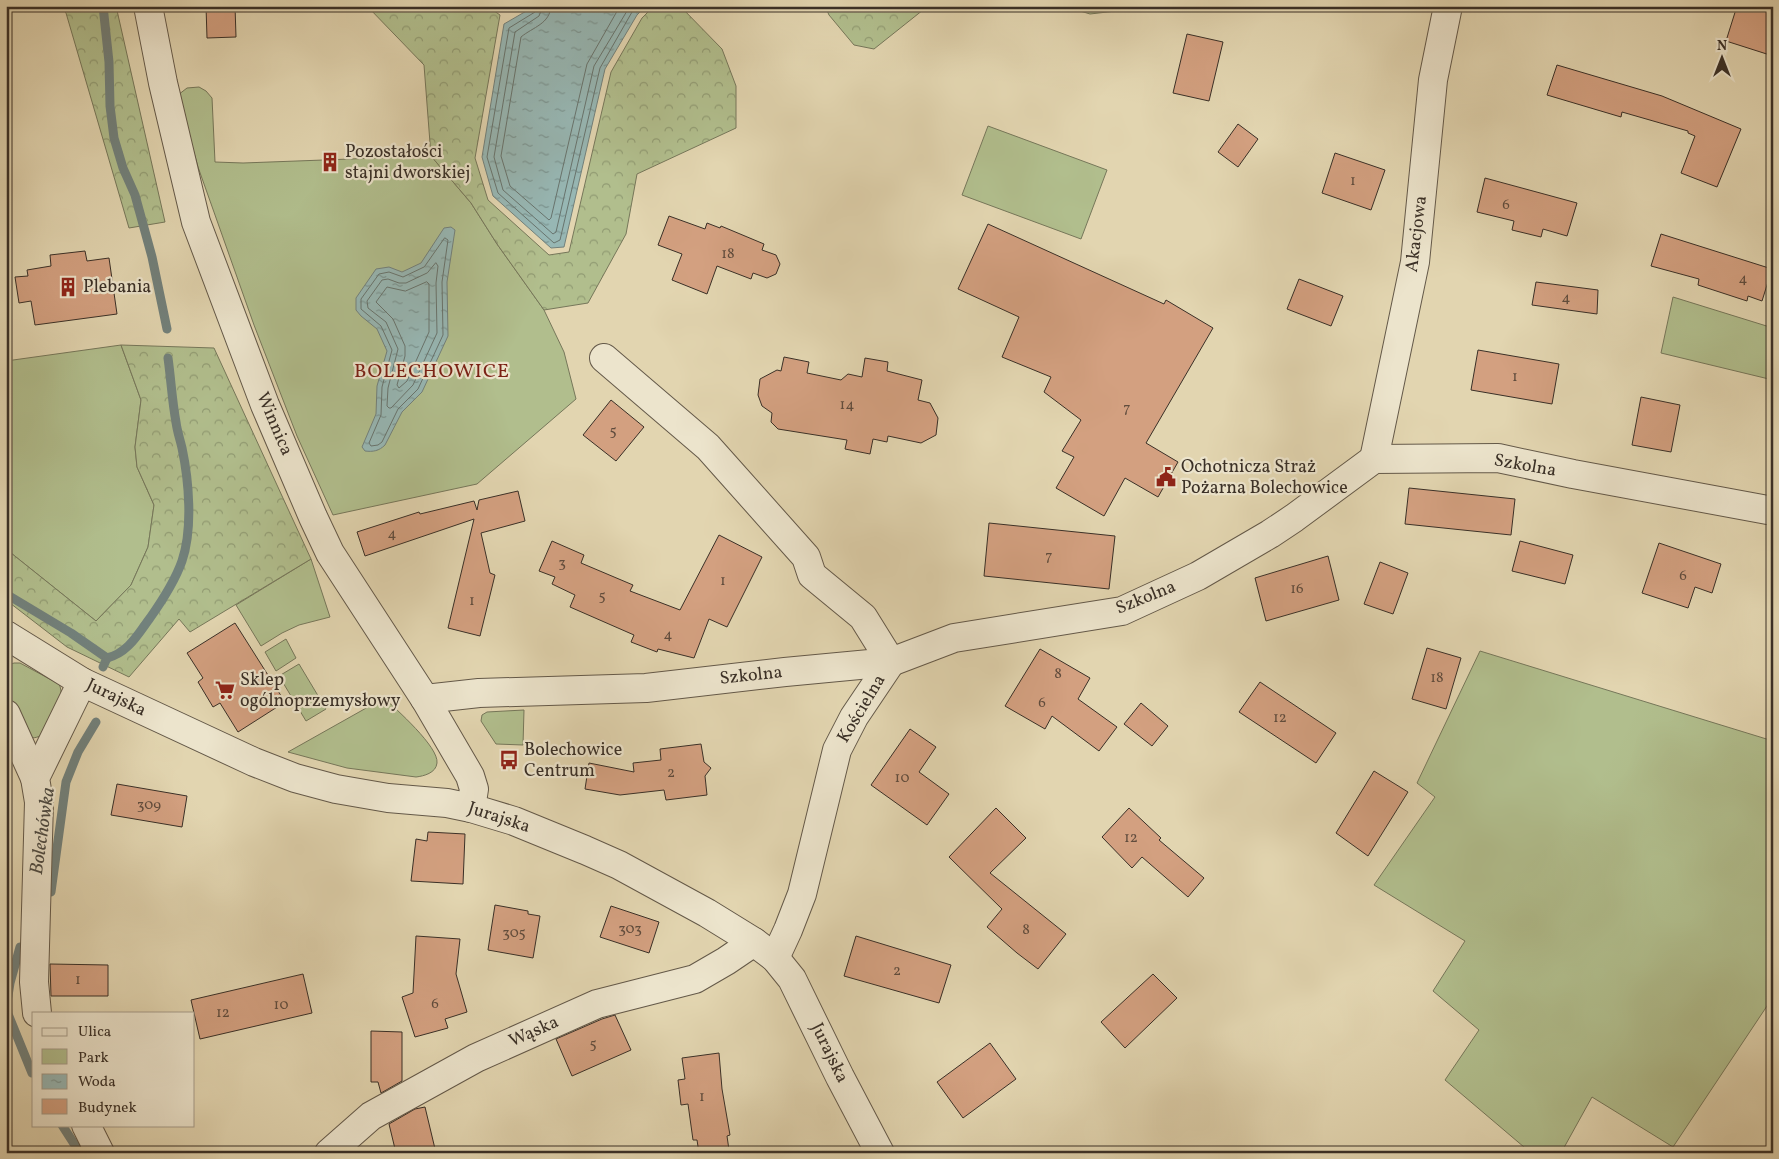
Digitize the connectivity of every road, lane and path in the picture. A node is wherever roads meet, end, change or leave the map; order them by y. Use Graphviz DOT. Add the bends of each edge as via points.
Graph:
graph roads {
  1 [pos="148,6"];
  2 [pos="1448,6"];
  3 [pos="604,358"];
  4 [pos="1374,459"];
  5 [pos="1773,511"];
  6 [pos="6,635"];
  7 [pos="891,662"];
  8 [pos="82,682"];
  9 [pos="426,699"];
  10 [pos="6,714"];
  11 [pos="35,778"];
  12 [pos="471,808"];
  13 [pos="764,950"];
  14 [pos="37,1012"];
  15 [pos="86,1126"];
  16 [pos="100,1153"];
  17 [pos="328,1153"];
  18 [pos="880,1153"];
  1 -- 9 [label="street, Winnica" via="196,222 265,405 330,553"];
  2 -- 4 [label="street, Akacjowa" via="1433,80 1416,262"];
  3 -- 7 [label="street, Kościelna" via="708,447 806,557 812,575 863,618"];
  4 -- 5 [label="street, Szkolna" via="1498,458"];
  4 -- 7 [label="street, Szkolna" via="1270,534 1198,576 1122,611 954,638"];
  6 -- 8 [label="street, Jurajska"];
  7 -- 9 [label="street, Szkolna" via="646,688 479,693"];
  7 -- 13 [label="street, Kościelna" via="854,717 837,750 802,894 788,930"];
  8 -- 11 [label="street"];
  8 -- 12 [label="street, Jurajska" via="295,778 388,798"];
  9 -- 12 [label="street, Winnica" via="470,776 474,789"];
  10 -- 11 [label="street"];
  11 -- 14 [label="street" via="39,802 34,982"];
  12 -- 13 [label="street, Jurajska" via="542,832 611,861 670,892"];
  13 -- 17 [label="street, Wąska" via="726,961 695,978 597,1004 476,1058 371,1116"];
  13 -- 18 [label="street, Jurajska" via="792,979"];
  15 -- 16 [label="street"];
}
